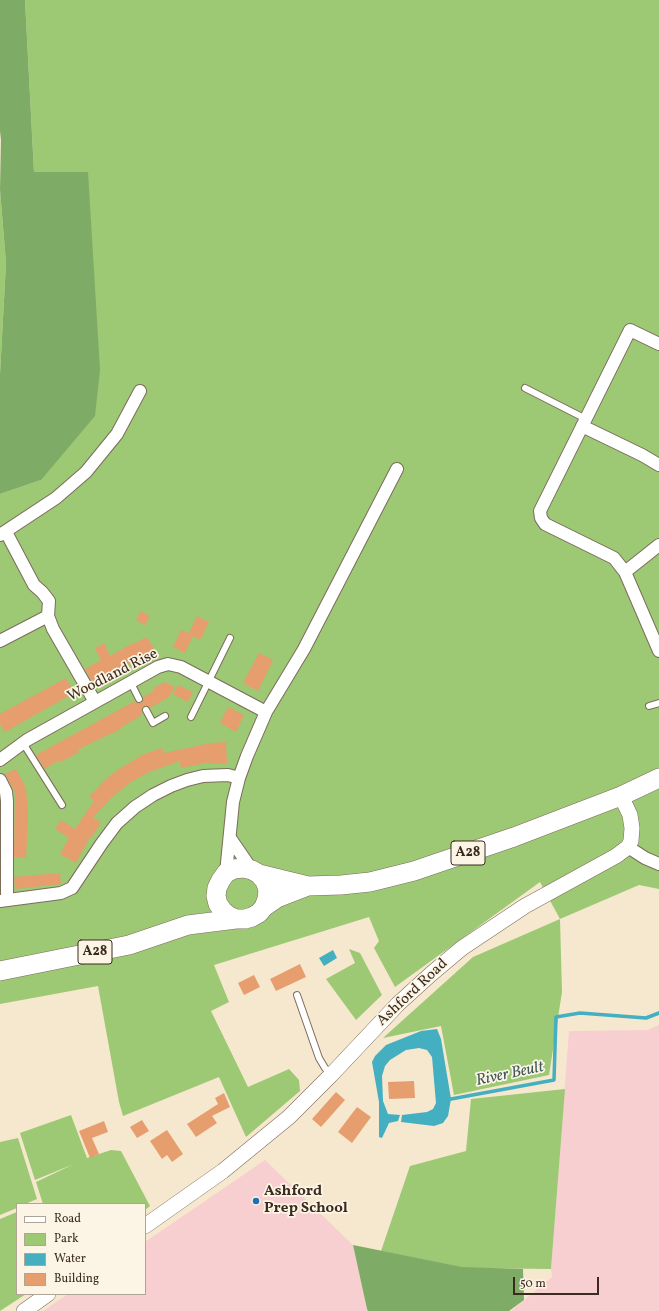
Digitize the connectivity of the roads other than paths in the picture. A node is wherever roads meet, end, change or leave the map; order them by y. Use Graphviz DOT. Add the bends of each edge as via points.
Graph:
graph roads {
  1 [pos="659,344"];
  2 [pos="525,388"];
  3 [pos="140,391"];
  4 [pos="584,423"];
  5 [pos="659,465"];
  6 [pos="397,469"];
  7 [pos="3,533"];
  8 [pos="659,545"];
  9 [pos="625,572"];
  10 [pos="48,616"];
  11 [pos="656,632"];
  12 [pos="230,638"];
  13 [pos="0,641"];
  14 [pos="659,651"];
  15 [pos="208,681"];
  16 [pos="131,683"];
  17 [pos="139,699"];
  18 [pos="95,702"];
  19 [pos="659,703"];
  20 [pos="649,706"];
  21 [pos="146,710"];
  22 [pos="266,712"];
  23 [pos="165,716"];
  24 [pos="191,717"];
  25 [pos="23,742"];
  26 [pos="0,760"];
  27 [pos="239,778"];
  28 [pos="659,778"];
  29 [pos="0,780"];
  30 [pos="621,796"];
  31 [pos="62,805"];
  32 [pos="230,838"];
  33 [pos="628,847"];
  34 [pos="659,864"];
  35 [pos="255,872"];
  36 [pos="226,873"];
  37 [pos="308,886"];
  38 [pos="216,896"];
  39 [pos="3,900"];
  40 [pos="264,907"];
  41 [pos="236,919"];
  42 [pos="188,924"];
  43 [pos="0,970"];
  44 [pos="297,995"];
  45 [pos="331,1075"];
  46 [pos="146,1225"];
  47 [pos="47,1295"];
  48 [pos="24,1311"];
  1 -- 4 [label="street" via="630,330"];
  2 -- 4 [label="lane"];
  3 -- 7 [label="street" via="117,434 86,472 56,498"];
  4 -- 5 [label="street"];
  4 -- 9 [label="street" via="540,511 541,518 554,529 614,558"];
  6 -- 22 [label="street" via="304,649"];
  7 -- 10 [label="street" via="34,585 49,601"];
  8 -- 9 [label="street"];
  9 -- 11 [label="street"];
  10 -- 13 [label="street"];
  10 -- 18 [label="street"];
  11 -- 14 [label="street"];
  12 -- 15 [label="lane"];
  15 -- 16 [label="street, Woodland Rise" via="181,667 168,664"];
  15 -- 22 [label="street, Woodland Rise"];
  15 -- 24 [label="lane"];
  16 -- 17 [label="lane"];
  16 -- 18 [label="street, Woodland Rise"];
  18 -- 25 [label="street, Woodland Rise"];
  19 -- 20 [label="lane"];
  21 -- 23 [label="lane" via="153,723"];
  22 -- 27 [label="street"];
  25 -- 26 [label="street, Woodland Rise"];
  25 -- 31 [label="lane"];
  27 -- 32 [label="street" via="230,819"];
  27 -- 39 [label="street" via="220,775 187,780 171,786 142,801 122,818 76,884 68,891"];
  28 -- 30 [label="main road, A28"];
  29 -- 39 [label="street" via="7,801"];
  30 -- 33 [label="street" via="630,815 632,828"];
  30 -- 37 [label="main road, A28" via="514,837 414,871 370,882"];
  32 -- 35 [label="street"];
  32 -- 36 [label="street"];
  33 -- 34 [label="street"];
  33 -- 45 [label="street, Ashford Road" via="525,906 462,948 398,1004"];
  35 -- 36 [label="main road" via="243,868"];
  35 -- 37 [label="main road, A28"];
  35 -- 40 [label="main road" via="265,881 268,890"];
  36 -- 38 [label="main road" via="220,880"];
  37 -- 40 [label="main road, A28" via="277,898"];
  38 -- 41 [label="main road" via="223,911"];
  38 -- 42 [label="main road, A28"];
  40 -- 41 [label="main road" via="252,917"];
  41 -- 42 [label="main road, A28"];
  42 -- 43 [label="main road, A28" via="129,945"];
  44 -- 45 [label="lane" via="319,1058"];
  45 -- 46 [label="street, Ashford Road" via="254,1147"];
  47 -- 48 [label="street"];
}
